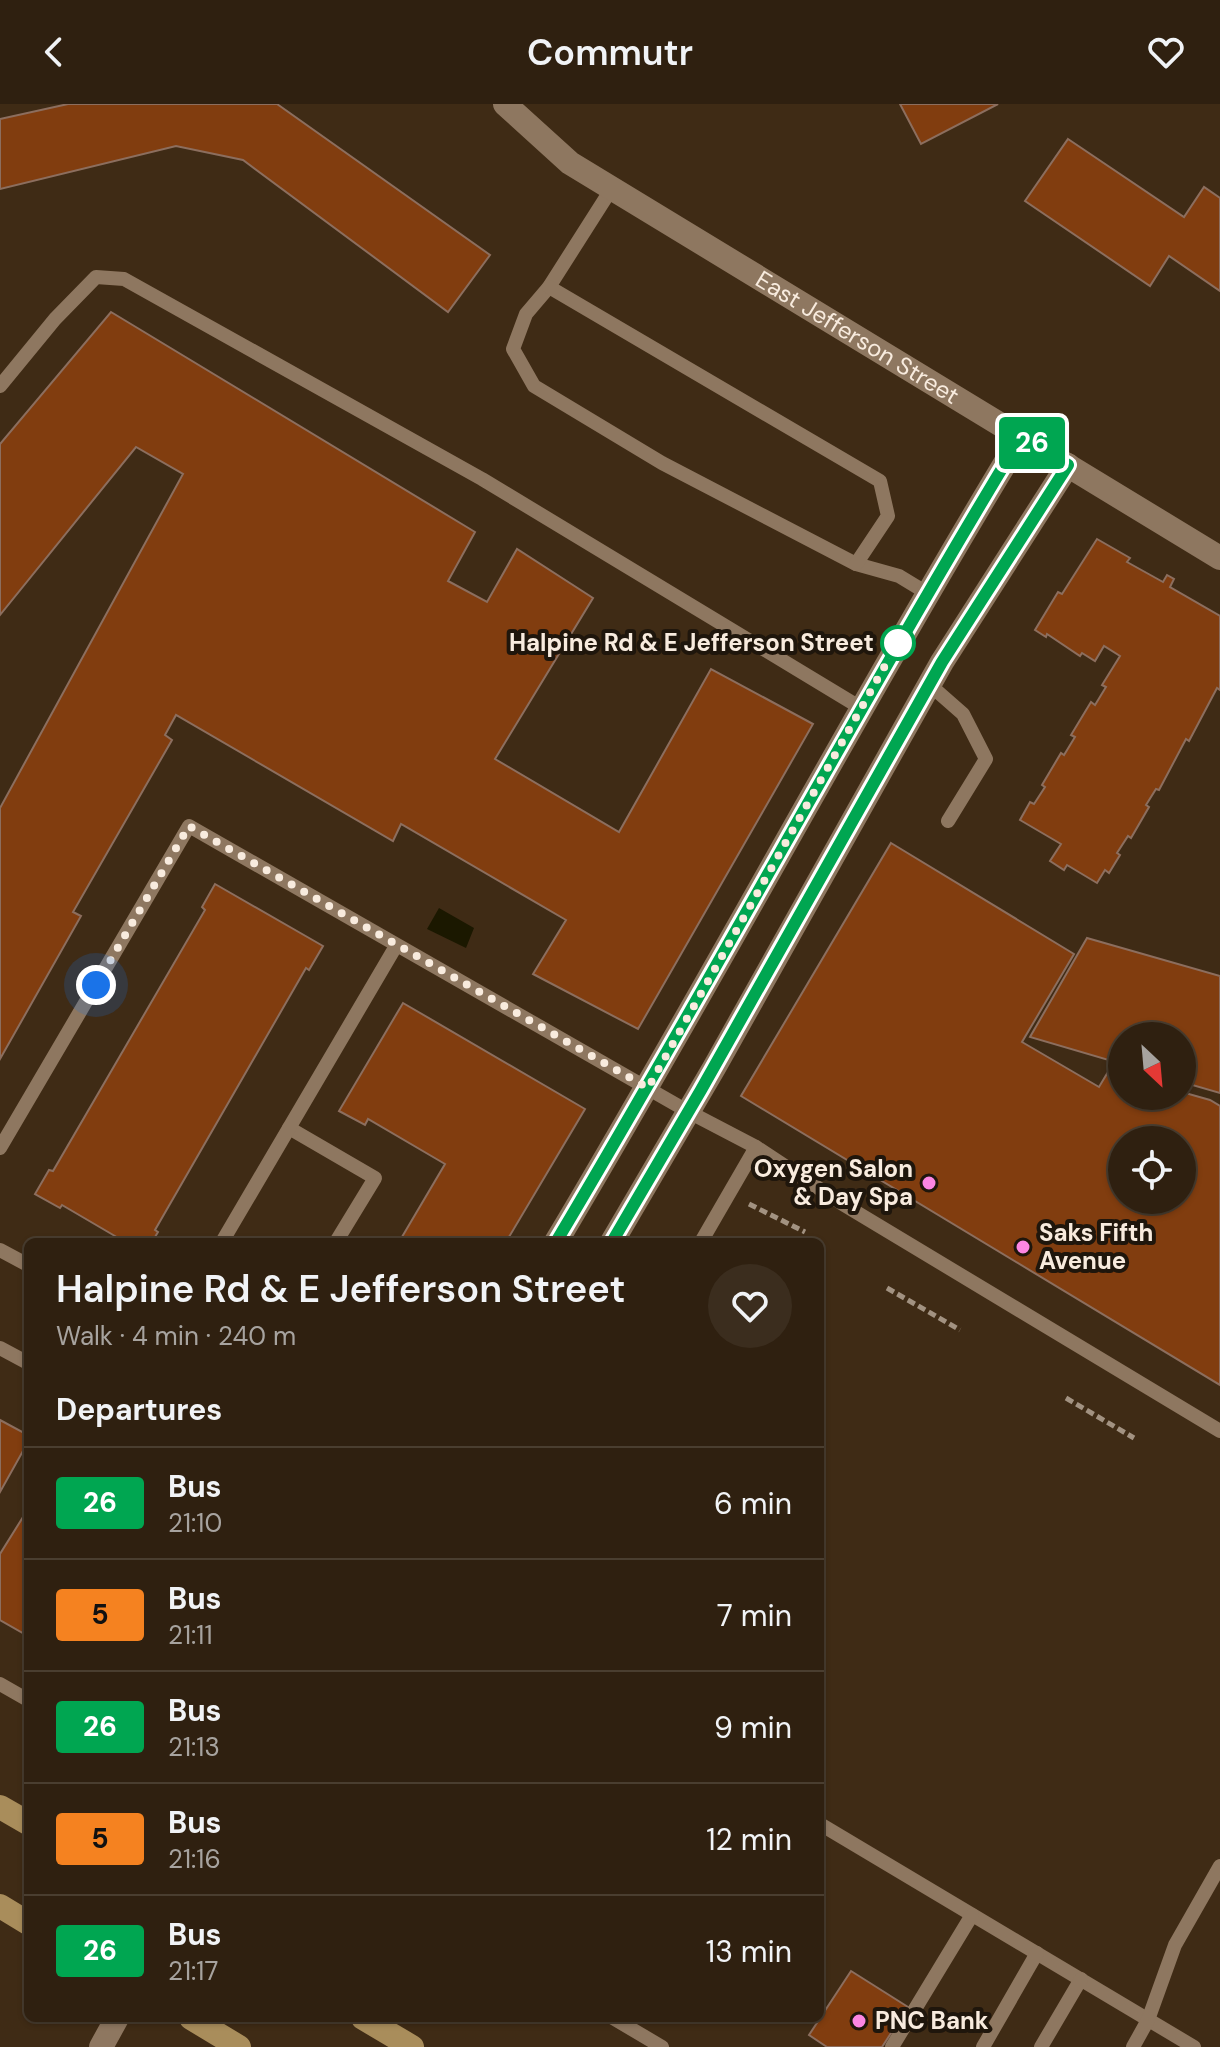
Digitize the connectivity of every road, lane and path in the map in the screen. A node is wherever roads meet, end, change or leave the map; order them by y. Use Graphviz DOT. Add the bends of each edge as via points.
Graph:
graph roads {
  1 [pos="505,104"];
  2 [pos="612,188"];
  3 [pos="549,287"];
  4 [pos="0,386"];
  5 [pos="1021,437"];
  6 [pos="1068,465"];
  7 [pos="1220,558"];
  8 [pos="856,564"];
  9 [pos="927,593"];
  10 [pos="930,685"];
  11 [pos="861,708"];
  12 [pos="948,821"];
  13 [pos="396,946"];
  14 [pos="648,1088"];
  15 [pos="689,1112"];
  16 [pos="289,1128"];
  17 [pos="756,1147"];
  18 [pos="0,1148"];
  19 [pos="729,1194"];
  20 [pos="805,1232"];
  21 [pos="224,1238"];
  22 [pos="338,1238"];
  23 [pos="558,1238"];
  24 [pos="614,1238"];
  25 [pos="703,1238"];
  26 [pos="0,1250"];
  27 [pos="24,1263"];
  28 [pos="887,1288"];
  29 [pos="960,1330"];
  30 [pos="0,1348"];
  31 [pos="24,1361"];
  32 [pos="1066,1398"];
  33 [pos="1220,1431"];
  34 [pos="1134,1438"];
  35 [pos="0,1684"];
  36 [pos="24,1698"];
  37 [pos="0,1807"];
  38 [pos="24,1821"];
  39 [pos="824,1826"];
  40 [pos="1220,1866"];
  41 [pos="0,1906"];
  42 [pos="972,1915"];
  43 [pos="24,1921"];
  44 [pos="1037,1953"];
  45 [pos="1081,1979"];
  46 [pos="1148,2020"];
  47 [pos="115,2022"];
  48 [pos="198,2022"];
  49 [pos="370,2022"];
  50 [pos="620,2022"];
  51 [pos="101,2047"];
  52 [pos="239,2047"];
  53 [pos="412,2047"];
  54 [pos="662,2047"];
  55 [pos="892,2047"];
  56 [pos="983,2047"];
  57 [pos="1041,2047"];
  58 [pos="1133,2047"];
  59 [pos="1194,2047"];
  1 -- 2 [label="street, East Jefferson Street" via="570,163"];
  2 -- 3 [label="lane"];
  2 -- 5 [label="street, East Jefferson Street"];
  3 -- 8 [label="lane" via="880,481 888,516"];
  3 -- 8 [label="lane" via="526,314 513,349 534,386 662,463"];
  4 -- 11 [label="lane" via="96,277 124,279 482,479"];
  5 -- 6 [label="street, East Jefferson Street"];
  5 -- 9 [label="street"];
  6 -- 7 [label="street, East Jefferson Street"];
  6 -- 10 [label="street"];
  8 -- 9 [label="lane" via="899,576"];
  9 -- 11 [label="street"];
  10 -- 12 [label="lane" via="963,714 986,759"];
  10 -- 15 [label="street"];
  11 -- 14 [label="street"];
  13 -- 14 [label="lane"];
  13 -- 16 [label="lane"];
  13 -- 18 [label="lane" via="189,826"];
  14 -- 15 [label="lane"];
  14 -- 23 [label="street"];
  15 -- 17 [label="lane"];
  15 -- 24 [label="street"];
  16 -- 21 [label="lane"];
  16 -- 22 [label="lane" via="375,1178"];
  17 -- 19 [label="lane"];
  17 -- 33 [label="lane"];
  19 -- 20 [label="path"];
  19 -- 25 [label="lane"];
  26 -- 27 [label="lane"];
  28 -- 29 [label="path"];
  30 -- 31 [label="lane"];
  32 -- 34 [label="path"];
  35 -- 36 [label="lane"];
  37 -- 38 [label="main road"];
  39 -- 42 [label="lane"];
  40 -- 46 [label="lane" via="1175,1945"];
  41 -- 43 [label="main road"];
  42 -- 44 [label="lane"];
  42 -- 55 [label="lane"];
  44 -- 45 [label="lane"];
  44 -- 56 [label="lane"];
  45 -- 46 [label="lane"];
  45 -- 57 [label="lane"];
  46 -- 58 [label="lane"];
  46 -- 59 [label="lane"];
  47 -- 51 [label="street"];
  48 -- 52 [label="main road"];
  49 -- 53 [label="main road"];
  50 -- 54 [label="lane"];
}
